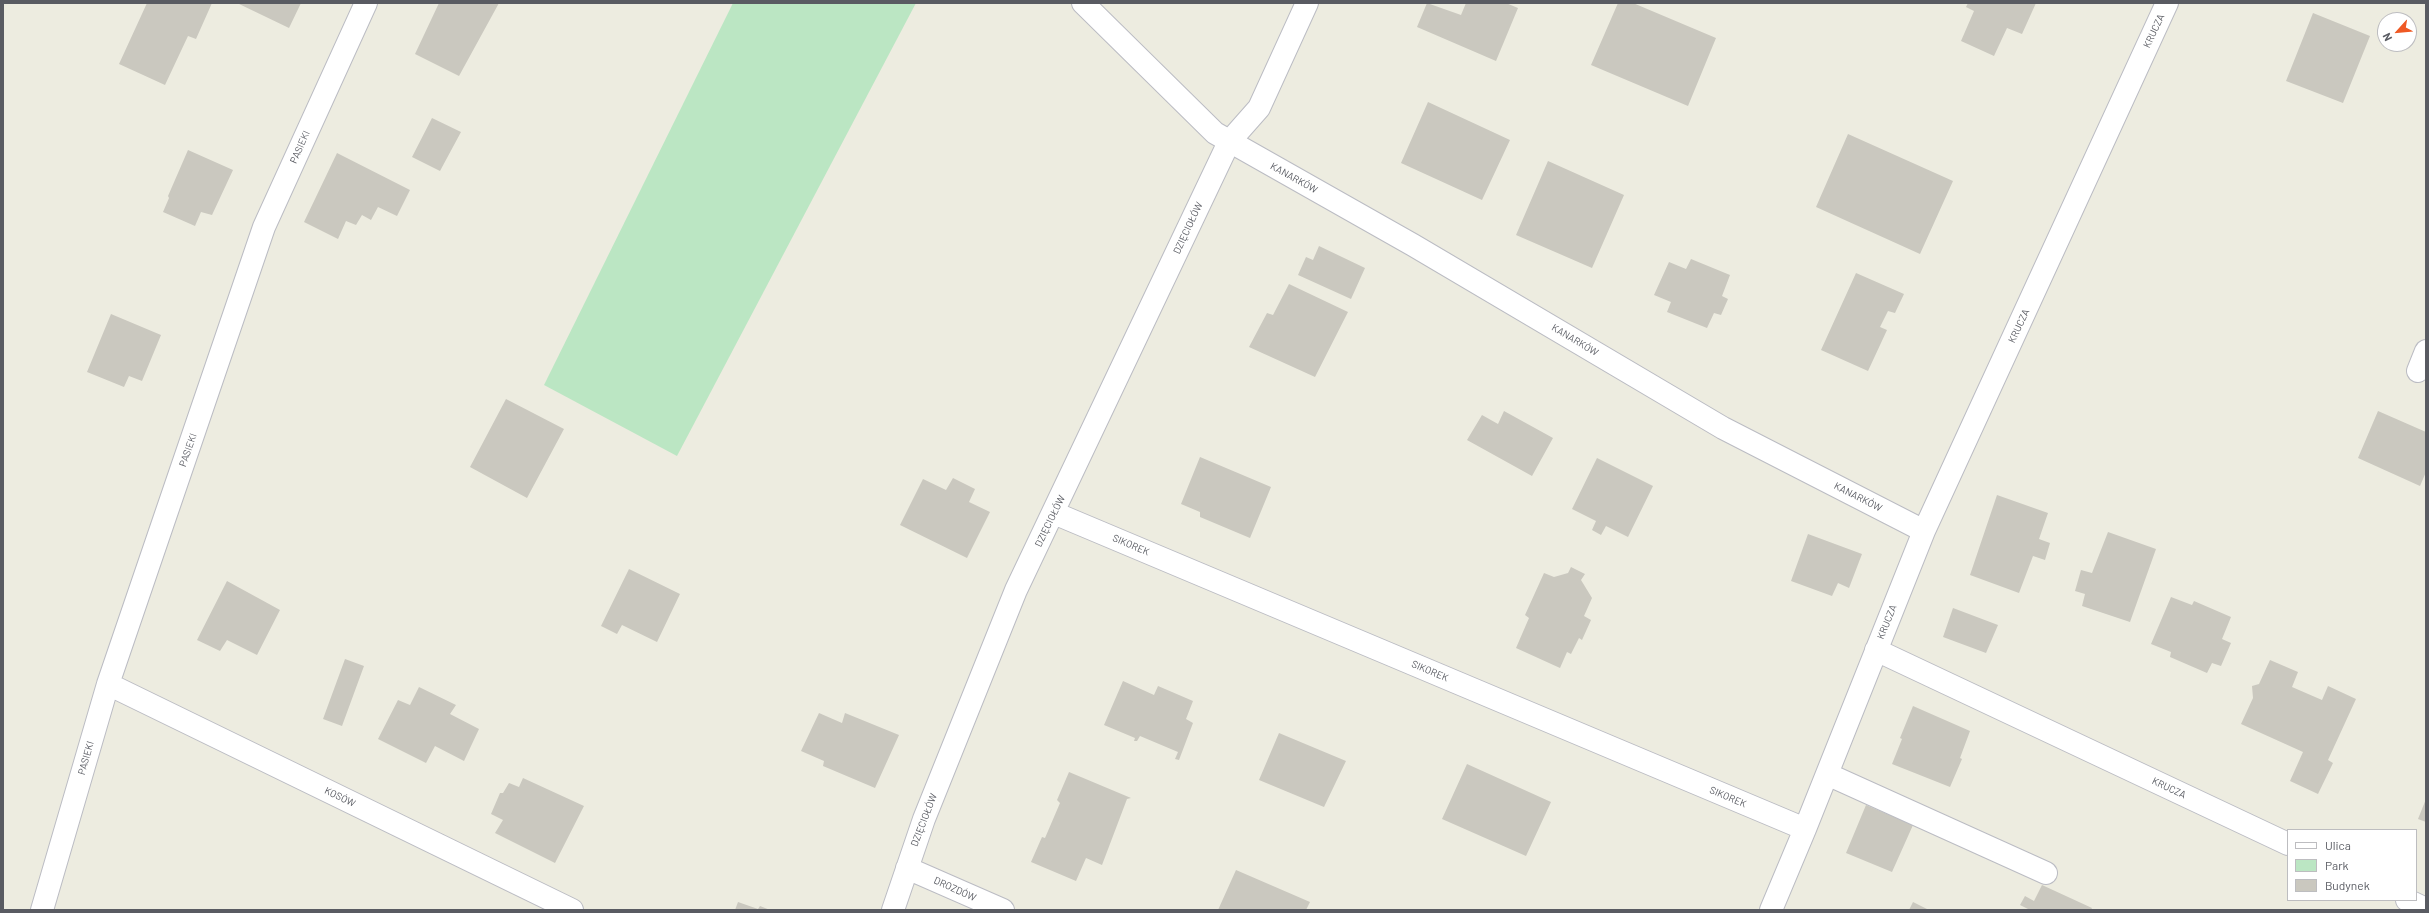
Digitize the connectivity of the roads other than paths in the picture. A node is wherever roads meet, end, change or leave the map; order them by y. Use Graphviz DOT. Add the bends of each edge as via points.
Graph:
graph roads {
  1 [pos="366,3"];
  2 [pos="1082,3"];
  3 [pos="1307,3"];
  4 [pos="2167,3"];
  5 [pos="1229,142"];
  6 [pos="2426,351"];
  7 [pos="2418,371"];
  8 [pos="1054,513"];
  9 [pos="1924,531"];
  10 [pos="1876,650"];
  11 [pos="108,684"];
  12 [pos="1827,774"];
  13 [pos="1805,830"];
  14 [pos="2287,844"];
  15 [pos="907,868"];
  16 [pos="2046,873"];
  17 [pos="2409,901"];
  18 [pos="2426,909"];
  19 [pos="42,910"];
  20 [pos="572,910"];
  21 [pos="893,910"];
  22 [pos="1003,910"];
  23 [pos="1771,910"];
  1 -- 11 [label="street, PASIEKI" via="264,227"];
  2 -- 5 [label="street, KANARKÓW" via="1215,133"];
  3 -- 5 [label="street" via="1259,108"];
  4 -- 9 [label="street, KRUCZA"];
  5 -- 8 [label="street, DZIĘCIOŁÓW"];
  5 -- 9 [label="street, KANARKÓW" via="1413,244 1723,428"];
  6 -- 7 [label="street"];
  8 -- 13 [label="street, SIKOREK"];
  8 -- 15 [label="street, DZIĘCIOŁÓW" via="1016,590 924,819"];
  9 -- 10 [label="street, KRUCZA"];
  10 -- 12 [label="street, KRUCZA"];
  10 -- 14 [label="street, KRUCZA"];
  11 -- 19 [label="street, PASIEKI"];
  11 -- 20 [label="street, KOSÓW"];
  12 -- 13 [label="street, KRUCZA"];
  12 -- 16 [label="street"];
  13 -- 23 [label="street, KRUCZA"];
  15 -- 21 [label="street, DZIĘCIOŁÓW"];
  15 -- 22 [label="street, DROZDÓW"];
  17 -- 18 [label="street"];
}
